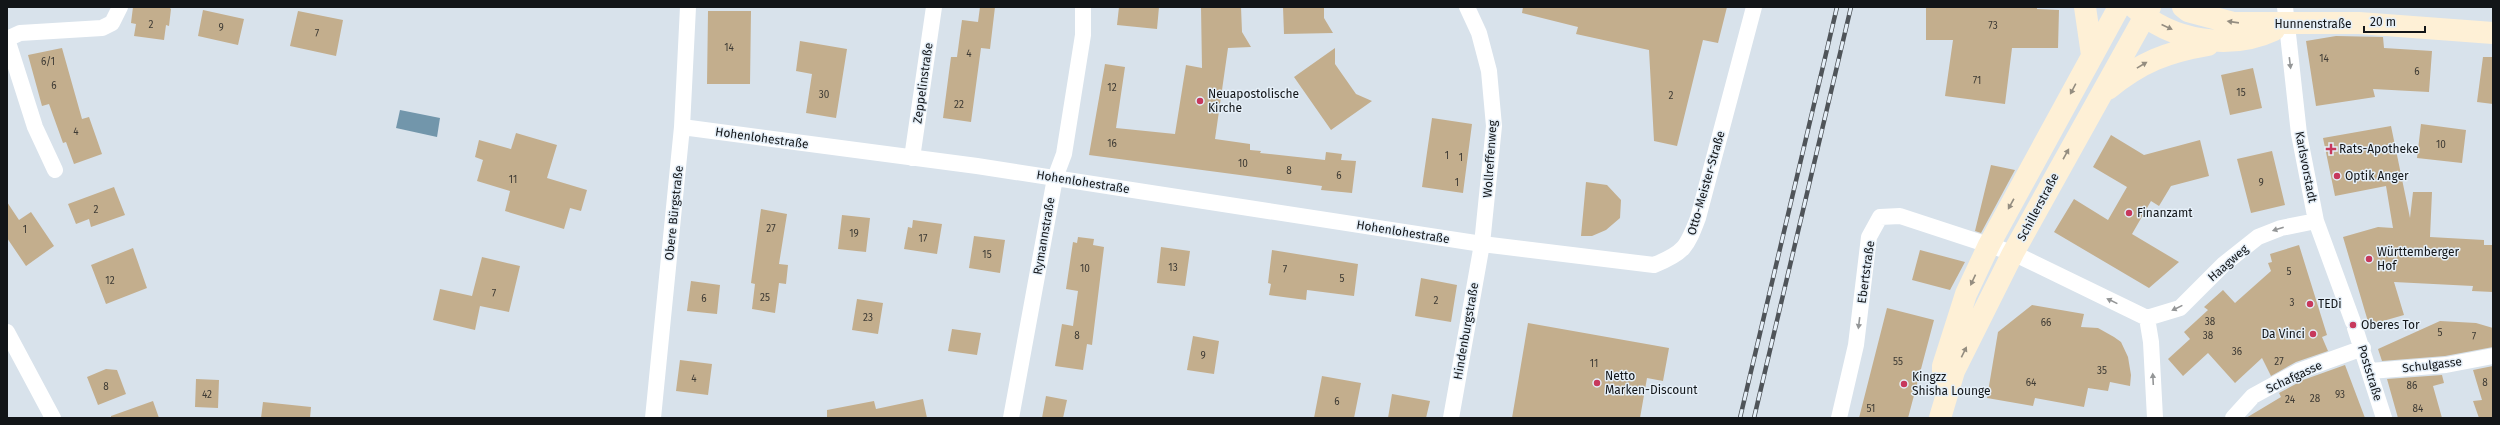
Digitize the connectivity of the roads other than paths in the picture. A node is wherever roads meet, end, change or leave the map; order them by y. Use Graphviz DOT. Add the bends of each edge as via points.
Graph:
graph roads {
  1 [pos="120,7"];
  2 [pos="688,7"];
  3 [pos="934,7"];
  4 [pos="1083,7"];
  5 [pos="1467,7"];
  6 [pos="1754,7"];
  7 [pos="2085,7"];
  8 [pos="2119,7"];
  9 [pos="2183,7"];
  10 [pos="2143,10"];
  11 [pos="2285,16"];
  12 [pos="2493,34"];
  13 [pos="7,39"];
  14 [pos="2226,42"];
  15 [pos="2092,55"];
  16 [pos="2099,96"];
  17 [pos="682,127"];
  18 [pos="912,158"];
  19 [pos="55,170"];
  20 [pos="1055,178"];
  21 [pos="2316,221"];
  22 [pos="1482,244"];
  23 [pos="1989,245"];
  24 [pos="2013,253"];
  25 [pos="2147,318"];
  26 [pos="2354,325"];
  27 [pos="7,332"];
  28 [pos="2363,348"];
  29 [pos="2493,356"];
  30 [pos="2370,371"];
  31 [pos="1940,416"];
  32 [pos="53,418"];
  33 [pos="653,418"];
  34 [pos="1011,418"];
  35 [pos="1450,418"];
  36 [pos="1839,418"];
  37 [pos="2154,418"];
  38 [pos="2233,418"];
  39 [pos="2384,418"];
  1 -- 13 [label="street" via="112,23 102,28 20,33"];
  2 -- 17 [label="street, Obere Bürgstraße"];
  3 -- 18 [label="street, Zeppelinstraße"];
  4 -- 20 [label="street, Rymannstraße" via="1083,35 1064,154"];
  5 -- 22 [label="street, Wollreffenweg" via="1479,33 1489,71 1494,126"];
  6 -- 22 [label="street, Otto-Meister-Straße" via="1698,218 1689,242 1676,256 1654,266"];
  7 -- 15 [label="main road"];
  8 -- 15 [label="main road, Schillerstraße"];
  11 -- 9 [label="main road, Hunnenstraße, one-way" via="2232,23 2188,11"];
  10 -- 14 [label="main road, one-way" via="2186,37"];
  10 -- 16 [label="main road, Schillerstraße"];
  11 -- 12 [label="main road, Hunnenstraße"];
  11 -- 14 [label="main road" via="2262,35"];
  11 -- 21 [label="street, Karlsvorstadt, one-way" via="2299,134"];
  13 -- 19 [label="street" via="35,127"];
  16 -- 14 [label="main road, one-way" via="2147,61 2177,50"];
  15 -- 23 [label="main road, Schillerstraße, one-way"];
  24 -- 16 [label="main road, Schillerstraße, one-way"];
  17 -- 18 [label="street, Hohenlohestraße"];
  17 -- 33 [label="street, Obere Bürgstraße"];
  18 -- 20 [label="street, Hohenlohestraße"];
  20 -- 22 [label="street, Hohenlohestraße"];
  20 -- 34 [label="street, Rymannstraße"];
  21 -- 25 [label="street, Haagweg, one-way" via="2281,228 2258,237 2224,264 2180,308"];
  21 -- 26 [label="street, Karlsvorstadt"];
  22 -- 35 [label="street, Hindenburgstraße"];
  23 -- 24 [label="street, Ebertstraße"];
  23 -- 31 [label="main road, Schillerstraße, one-way" via="1966,294 1943,366"];
  23 -- 36 [label="street, Ebertstraße, one-way" via="1900,216 1880,217 1869,237 1856,345"];
  25 -- 24 [label="street, one-way"];
  31 -- 24 [label="main road, Schillerstraße, one-way" via="1954,371"];
  37 -- 25 [label="street, one-way" via="2151,342"];
  26 -- 28 [label="street, Poststraße"];
  27 -- 32 [label="street"];
  28 -- 30 [label="street, Poststraße"];
  28 -- 38 [label="street, Schafgasse" via="2299,371 2259,392"];
  29 -- 30 [label="street, Schulgasse" via="2446,366"];
  30 -- 39 [label="street, Poststraße"];
}
